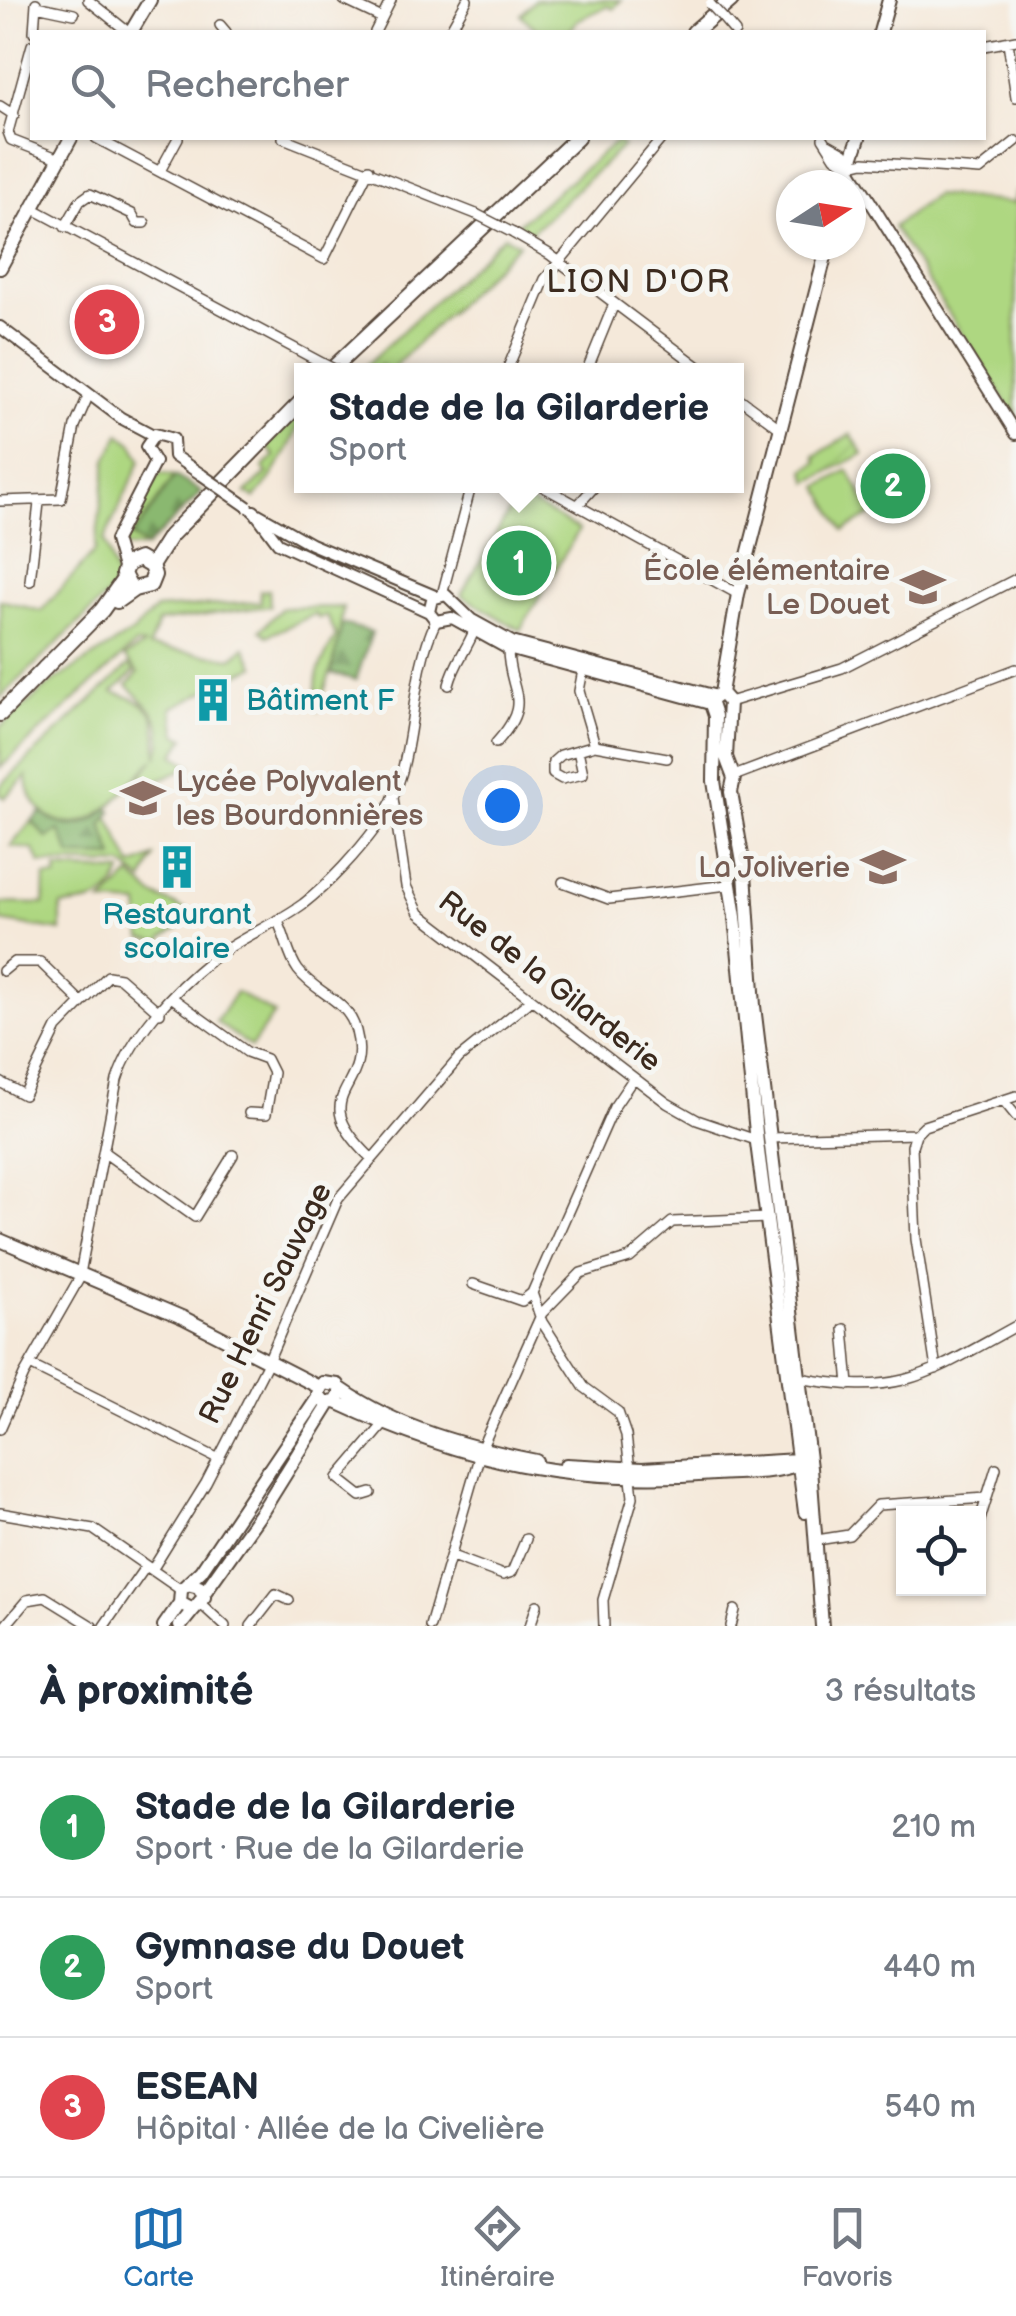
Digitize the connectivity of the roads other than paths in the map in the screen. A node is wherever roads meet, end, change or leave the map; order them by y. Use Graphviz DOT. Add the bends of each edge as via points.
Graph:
graph roads {
  1 [pos="88,0"];
  2 [pos="150,0"];
  3 [pos="344,0"];
  4 [pos="392,0"];
  5 [pos="468,0"];
  6 [pos="732,0"];
  7 [pos="892,0"];
  8 [pos="708,2"];
  9 [pos="36,3"];
  10 [pos="74,14"];
  11 [pos="382,18"];
  12 [pos="34,30"];
  13 [pos="127,30"];
  14 [pos="131,30"];
  15 [pos="376,30"];
  16 [pos="450,30"];
  17 [pos="696,30"];
  18 [pos="733,30"];
  19 [pos="884,30"];
  20 [pos="1012,41"];
  21 [pos="20,44"];
  22 [pos="30,46"];
  23 [pos="986,46"];
  24 [pos="30,54"];
  25 [pos="1016,97"];
  26 [pos="0,106"];
  27 [pos="14,115"];
  28 [pos="70,140"];
  29 [pos="100,140"];
  30 [pos="177,140"];
  31 [pos="289,140"];
  32 [pos="325,140"];
  33 [pos="574,140"];
  34 [pos="660,140"];
  35 [pos="825,140"];
  36 [pos="854,140"];
  37 [pos="1016,141"];
  38 [pos="320,151"];
  39 [pos="60,159"];
  40 [pos="848,166"];
  41 [pos="369,169"];
  42 [pos="847,170"];
  43 [pos="160,172"];
  44 [pos="34,209"];
  45 [pos="146,223"];
  46 [pos="65,228"];
  47 [pos="824,260"];
  48 [pos="559,262"];
  49 [pos="1,264"];
  50 [pos="614,304"];
  51 [pos="0,327"];
  52 [pos="0,335"];
  53 [pos="15,338"];
  54 [pos="320,363"];
  55 [pos="334,363"];
  56 [pos="510,363"];
  57 [pos="590,363"];
  58 [pos="694,363"];
  59 [pos="89,394"];
  60 [pos="744,402"];
  61 [pos="294,409"];
  62 [pos="781,430"];
  63 [pos="1016,434"];
  64 [pos="149,440"];
  65 [pos="174,456"];
  66 [pos="155,462"];
  67 [pos="469,493"];
  68 [pos="555,493"];
  69 [pos="588,493"];
  70 [pos="0,501"];
  71 [pos="39,502"];
  72 [pos="578,505"];
  73 [pos="251,509"];
  74 [pos="134,571"];
  75 [pos="1016,579"];
  76 [pos="30,581"];
  77 [pos="738,594"];
  78 [pos="439,596"];
  79 [pos="454,613"];
  80 [pos="433,617"];
  81 [pos="474,631"];
  82 [pos="508,649"];
  83 [pos="45,668"];
  84 [pos="583,670"];
  85 [pos="1016,670"];
  86 [pos="449,685"];
  87 [pos="719,703"];
  88 [pos="0,705"];
  89 [pos="0,714"];
  90 [pos="496,743"];
  91 [pos="595,745"];
  92 [pos="578,750"];
  93 [pos="667,758"];
  94 [pos="726,778"];
  95 [pos="393,798"];
  96 [pos="563,882"];
  97 [pos="728,885"];
  98 [pos="277,920"];
  99 [pos="3,971"];
  100 [pos="174,998"];
  101 [pos="530,1000"];
  102 [pos="80,1001"];
  103 [pos="160,1013"];
  104 [pos="633,1079"];
  105 [pos="0,1082"];
  106 [pos="1016,1096"];
  107 [pos="1004,1100"];
  108 [pos="248,1112"];
  109 [pos="1016,1116"];
  110 [pos="916,1134"];
  111 [pos="764,1140"];
  112 [pos="105,1154"];
  113 [pos="233,1154"];
  114 [pos="370,1157"];
  115 [pos="768,1218"];
  116 [pos="0,1240"];
  117 [pos="80,1272"];
  118 [pos="473,1284"];
  119 [pos="532,1293"];
  120 [pos="542,1313"];
  121 [pos="1016,1326"];
  122 [pos="844,1329"];
  123 [pos="269,1360"];
  124 [pos="30,1364"];
  125 [pos="936,1369"];
  126 [pos="793,1379"];
  127 [pos="848,1385"];
  128 [pos="329,1396"];
  129 [pos="4,1409"];
  130 [pos="384,1424"];
  131 [pos="0,1429"];
  132 [pos="481,1454"];
  133 [pos="219,1459"];
  134 [pos="798,1462"];
  135 [pos="996,1468"];
  136 [pos="631,1474"];
  137 [pos="371,1493"];
  138 [pos="987,1498"];
  139 [pos="984,1506"];
  140 [pos="0,1513"];
  141 [pos="526,1539"];
  142 [pos="817,1540"];
  143 [pos="452,1556"];
  144 [pos="149,1568"];
  145 [pos="817,1576"];
  146 [pos="184,1592"];
  147 [pos="289,1600"];
  148 [pos="200,1603"];
  149 [pos="537,1604"];
  150 [pos="735,1610"];
  151 [pos="5,1626"];
  152 [pos="92,1626"];
  153 [pos="104,1626"];
  154 [pos="164,1626"];
  155 [pos="180,1626"];
  156 [pos="225,1626"];
  157 [pos="251,1626"];
  158 [pos="430,1626"];
  159 [pos="530,1626"];
  160 [pos="604,1626"];
  161 [pos="731,1626"];
  162 [pos="822,1626"];
  1 -- 13 [label="street"];
  2 -- 14 [label="main road"];
  3 -- 11 [label="street"];
  4 -- 11 [label="street"];
  5 -- 16 [label="street"];
  6 -- 17 [label="main road"];
  7 -- 19 [label="main road"];
  8 -- 18 [label="street, bridge"];
  9 -- 10 [label="street"];
  9 -- 12 [label="street"];
  11 -- 15 [label="street"];
  20 -- 23 [label="street"];
  20 -- 25 [label="street"];
  21 -- 22 [label="street"];
  24 -- 27 [label="street"];
  26 -- 27 [label="street"];
  27 -- 39 [label="street" via="11,140"];
  28 -- 39 [label="main road"];
  29 -- 43 [label="street"];
  30 -- 43 [label="street"];
  31 -- 38 [label="street"];
  32 -- 38 [label="street"];
  33 -- 55 [label="main road"];
  34 -- 48 [label="street"];
  35 -- 40 [label="street"];
  36 -- 40 [label="main road"];
  37 -- 40 [label="street" via="980,170"];
  38 -- 41 [label="street"];
  39 -- 44 [label="main road"];
  40 -- 42 [label="main road"];
  40 -- 63 [label="street" via="853,186"];
  41 -- 43 [label="street" via="324,259"];
  41 -- 48 [label="street, bridge" via="476,214"];
  44 -- 46 [label="street"];
  44 -- 49 [label="main road"];
  45 -- 46 [label="street" via="137,224 132,214 90,194"];
  46 -- 54 [label="street"];
  47 -- 62 [label="main road"];
  48 -- 50 [label="street"];
  48 -- 56 [label="street" via="534,300"];
  50 -- 57 [label="street"];
  50 -- 58 [label="street"];
  51 -- 53 [label="street"];
  52 -- 53 [label="street"];
  53 -- 59 [label="street"];
  59 -- 64 [label="street"];
  59 -- 71 [label="street" via="75,426 62,499"];
  60 -- 62 [label="street"];
  61 -- 74 [label="main road"];
  62 -- 77 [label="main road"];
  64 -- 65 [label="street" via="171,436"];
  64 -- 66 [label="street" via="147,454"];
  65 -- 66 [label="street"];
  65 -- 73 [label="street, bridge"];
  66 -- 74 [label="street" via="114,550"];
  67 -- 78 [label="street"];
  68 -- 72 [label="street"];
  69 -- 72 [label="street"];
  70 -- 71 [label="street"];
  71 -- 76 [label="street"];
  72 -- 77 [label="street"];
  73 -- 78 [label="street" via="311,544"];
  73 -- 80 [label="street" via="278,543"];
  74 -- 83 [label="main road"];
  75 -- 87 [label="street" via="842,668"];
  77 -- 87 [label="main road"];
  78 -- 79 [label="street"];
  78 -- 80 [label="street"];
  79 -- 80 [label="street"];
  79 -- 81 [label="street"];
  79 -- 87 [label="street" via="512,642"];
  80 -- 95 [label="street, Rue de la Gilarderie"];
  81 -- 82 [label="street"];
  81 -- 86 [label="street"];
  82 -- 84 [label="street"];
  82 -- 90 [label="street" via="520,694 512,722"];
  83 -- 88 [label="main road"];
  83 -- 89 [label="main road"];
  84 -- 87 [label="street"];
  84 -- 91 [label="street" via="578,691"];
  85 -- 94 [label="street"];
  87 -- 94 [label="main road"];
  91 -- 92 [label="street"];
  91 -- 93 [label="street"];
  94 -- 97 [label="main road"];
  94 -- 111 [label="main road" via="744,873"];
  95 -- 98 [label="street, Rue de la Gilarderie" via="380,823 308,900"];
  95 -- 101 [label="street, Rue de la Gilarderie" via="406,886 418,914"];
  96 -- 97 [label="street" via="608,899"];
  97 -- 111 [label="main road"];
  98 -- 100 [label="street, Rue de la Gilarderie" via="216,957"];
  98 -- 114 [label="street" via="297,968 337,1000 355,1026 358,1055 339,1114 343,1129"];
  99 -- 102 [label="street" via="14,962 40,962"];
  100 -- 103 [label="street, Rue de la Gilarderie"];
  100 -- 108 [label="street" via="266,1060 273,1073 266,1114"];
  101 -- 104 [label="street, Rue de la Gilarderie"];
  101 -- 114 [label="street, Rue Henri Sauvage" via="446,1073"];
  102 -- 103 [label="street" via="112,975"];
  102 -- 105 [label="street" via="56,1028 24,1095"];
  103 -- 112 [label="street, Rue de la Gilarderie" via="121,1066"];
  104 -- 111 [label="street, Rue de la Gilarderie" via="697,1120"];
  104 -- 119 [label="street" via="614,1107"];
  106 -- 107 [label="street"];
  107 -- 109 [label="street"];
  107 -- 110 [label="street"];
  110 -- 111 [label="street"];
  110 -- 125 [label="street" via="916,1240"];
  111 -- 115 [label="main road"];
  111 -- 126 [label="main road"];
  112 -- 113 [label="street" via="194,1218"];
  112 -- 117 [label="street, Rue de la Gilarderie"];
  114 -- 123 [label="street, Rue Henri Sauvage" via="338,1199"];
  115 -- 120 [label="street" via="672,1222 630,1258 581,1273"];
  115 -- 126 [label="main road"];
  116 -- 117 [label="main road"];
  117 -- 123 [label="main road"];
  117 -- 124 [label="street, Rue de la Gilarderie"];
  118 -- 119 [label="street" via="522,1300"];
  119 -- 120 [label="street"];
  120 -- 132 [label="street"];
  120 -- 136 [label="street" via="584,1387 622,1418"];
  121 -- 125 [label="street"];
  122 -- 127 [label="street"];
  123 -- 128 [label="main road"];
  123 -- 133 [label="street, Rue Henri Sauvage"];
  124 -- 129 [label="street, Rue de la Gilarderie"];
  124 -- 133 [label="street"];
  125 -- 127 [label="street" via="901,1384"];
  126 -- 127 [label="street"];
  126 -- 134 [label="main road"];
  128 -- 130 [label="main road"];
  128 -- 132 [label="main road"];
  128 -- 146 [label="main road"];
  128 -- 148 [label="main road"];
  129 -- 131 [label="street, Rue de la Gilarderie"];
  130 -- 132 [label="main road"];
  130 -- 137 [label="street" via="338,1478 361,1496"];
  132 -- 136 [label="main road"];
  132 -- 143 [label="street"];
  133 -- 144 [label="street, Rue Henri Sauvage"];
  134 -- 136 [label="main road"];
  134 -- 142 [label="main road"];
  134 -- 145 [label="main road"];
  135 -- 138 [label="street"];
  136 -- 160 [label="street" via="633,1496 603,1600"];
  138 -- 139 [label="street"];
  138 -- 142 [label="street" via="878,1505 849,1535"];
  140 -- 144 [label="street" via="93,1529"];
  141 -- 143 [label="street" via="512,1572 503,1575"];
  142 -- 145 [label="main road"];
  143 -- 158 [label="street"];
  144 -- 146 [label="street"];
  144 -- 153 [label="street, Rue Henri Sauvage"];
  145 -- 162 [label="main road"];
  146 -- 148 [label="main road"];
  146 -- 148 [label="main road"];
  146 -- 154 [label="main road"];
  147 -- 157 [label="street" via="276,1594"];
  148 -- 155 [label="main road"];
  148 -- 156 [label="street"];
  149 -- 159 [label="street"];
  150 -- 161 [label="street"];
  151 -- 152 [label="street" via="27,1600 45,1597"];
}
